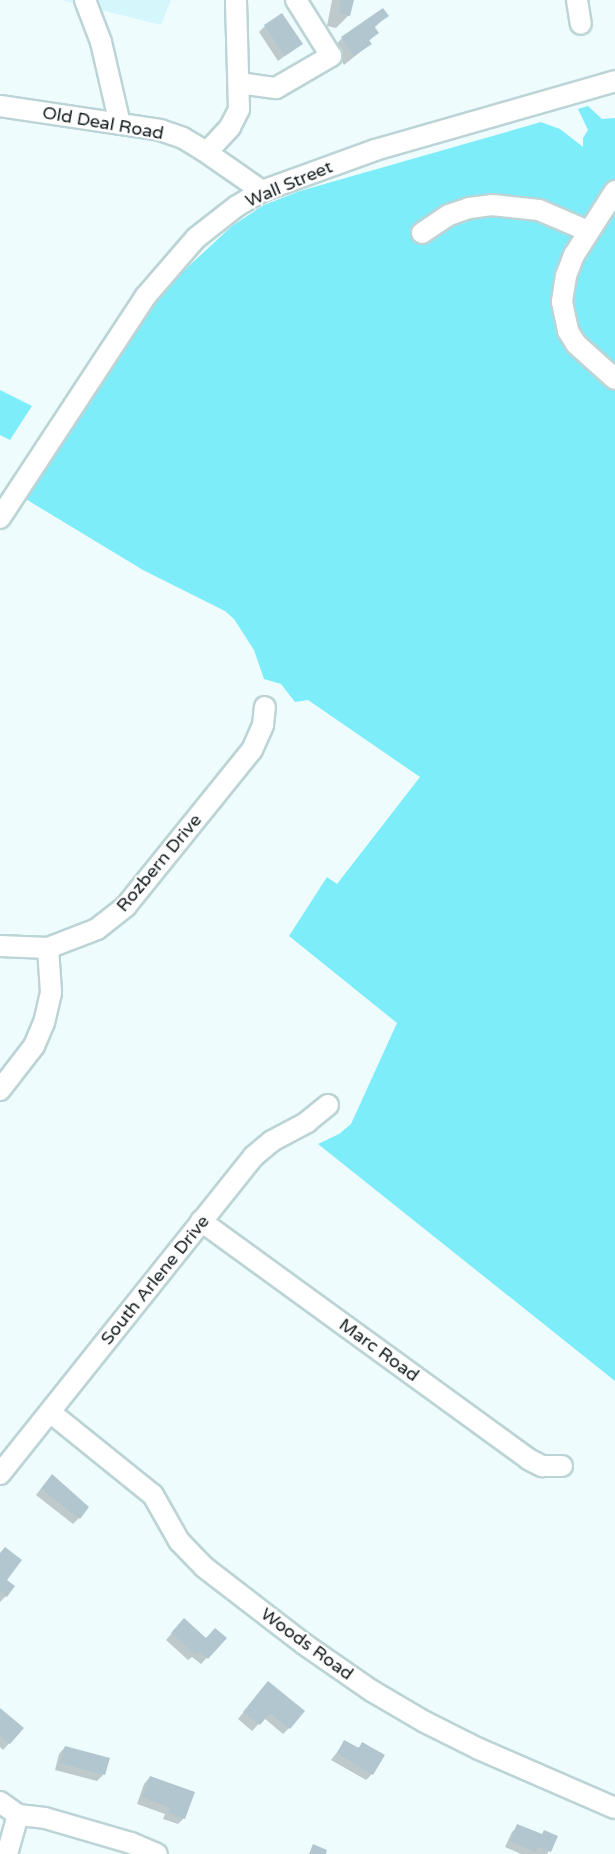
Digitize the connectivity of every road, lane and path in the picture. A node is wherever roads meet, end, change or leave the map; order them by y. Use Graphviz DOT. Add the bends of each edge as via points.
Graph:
graph roads {
  1 [pos="85,0"];
  2 [pos="236,0"];
  3 [pos="296,0"];
  4 [pos="577,0"];
  5 [pos="581,24"];
  6 [pos="615,81"];
  7 [pos="239,83"];
  8 [pos="0,106"];
  9 [pos="120,124"];
  10 [pos="207,152"];
  11 [pos="262,191"];
  12 [pos="615,191"];
  13 [pos="588,231"];
  14 [pos="422,233"];
  15 [pos="615,379"];
  16 [pos="0,518"];
  17 [pos="265,707"];
  18 [pos="0,946"];
  19 [pos="48,948"];
  20 [pos="0,1090"];
  21 [pos="328,1105"];
  22 [pos="201,1221"];
  23 [pos="50,1412"];
  24 [pos="562,1466"];
  25 [pos="0,1474"];
  26 [pos="0,1802"];
  27 [pos="615,1808"];
  28 [pos="18,1815"];
  29 [pos="7,1854"];
  30 [pos="158,1854"];
  1 -- 9 [label="street" via="101,42"];
  2 -- 7 [label="street"];
  3 -- 7 [label="street" via="331,56 276,88"];
  4 -- 5 [label="street"];
  6 -- 11 [label="street, Wall Street" via="375,150"];
  7 -- 10 [label="street" via="239,109 230,128"];
  8 -- 9 [label="street, Old Deal Road"];
  9 -- 10 [label="street, Old Deal Road" via="167,133"];
  10 -- 11 [label="street, Old Deal Road"];
  11 -- 16 [label="street, Wall Street" via="196,238 150,290"];
  12 -- 13 [label="street"];
  13 -- 14 [label="street" via="539,210 492,205 449,215"];
  13 -- 15 [label="street" via="566,276 562,302 568,331 576,344"];
  17 -- 19 [label="street, Rozbern Drive" via="263,725 252,750 126,906 97,929"];
  18 -- 19 [label="street, Rozbern Drive"];
  19 -- 20 [label="street" via="51,992 44,1023 34,1046"];
  21 -- 22 [label="street, South Arlene Drive" via="260,1150"];
  22 -- 23 [label="street, South Arlene Drive"];
  22 -- 24 [label="street, Marc Road" via="528,1459 542,1466"];
  23 -- 25 [label="street, South Arlene Drive"];
  23 -- 27 [label="street, Woods Road" via="153,1495 179,1540 204,1567 304,1644 425,1722"];
  26 -- 28 [label="street"];
  28 -- 29 [label="street"];
  28 -- 30 [label="street" via="66,1824"];
}
